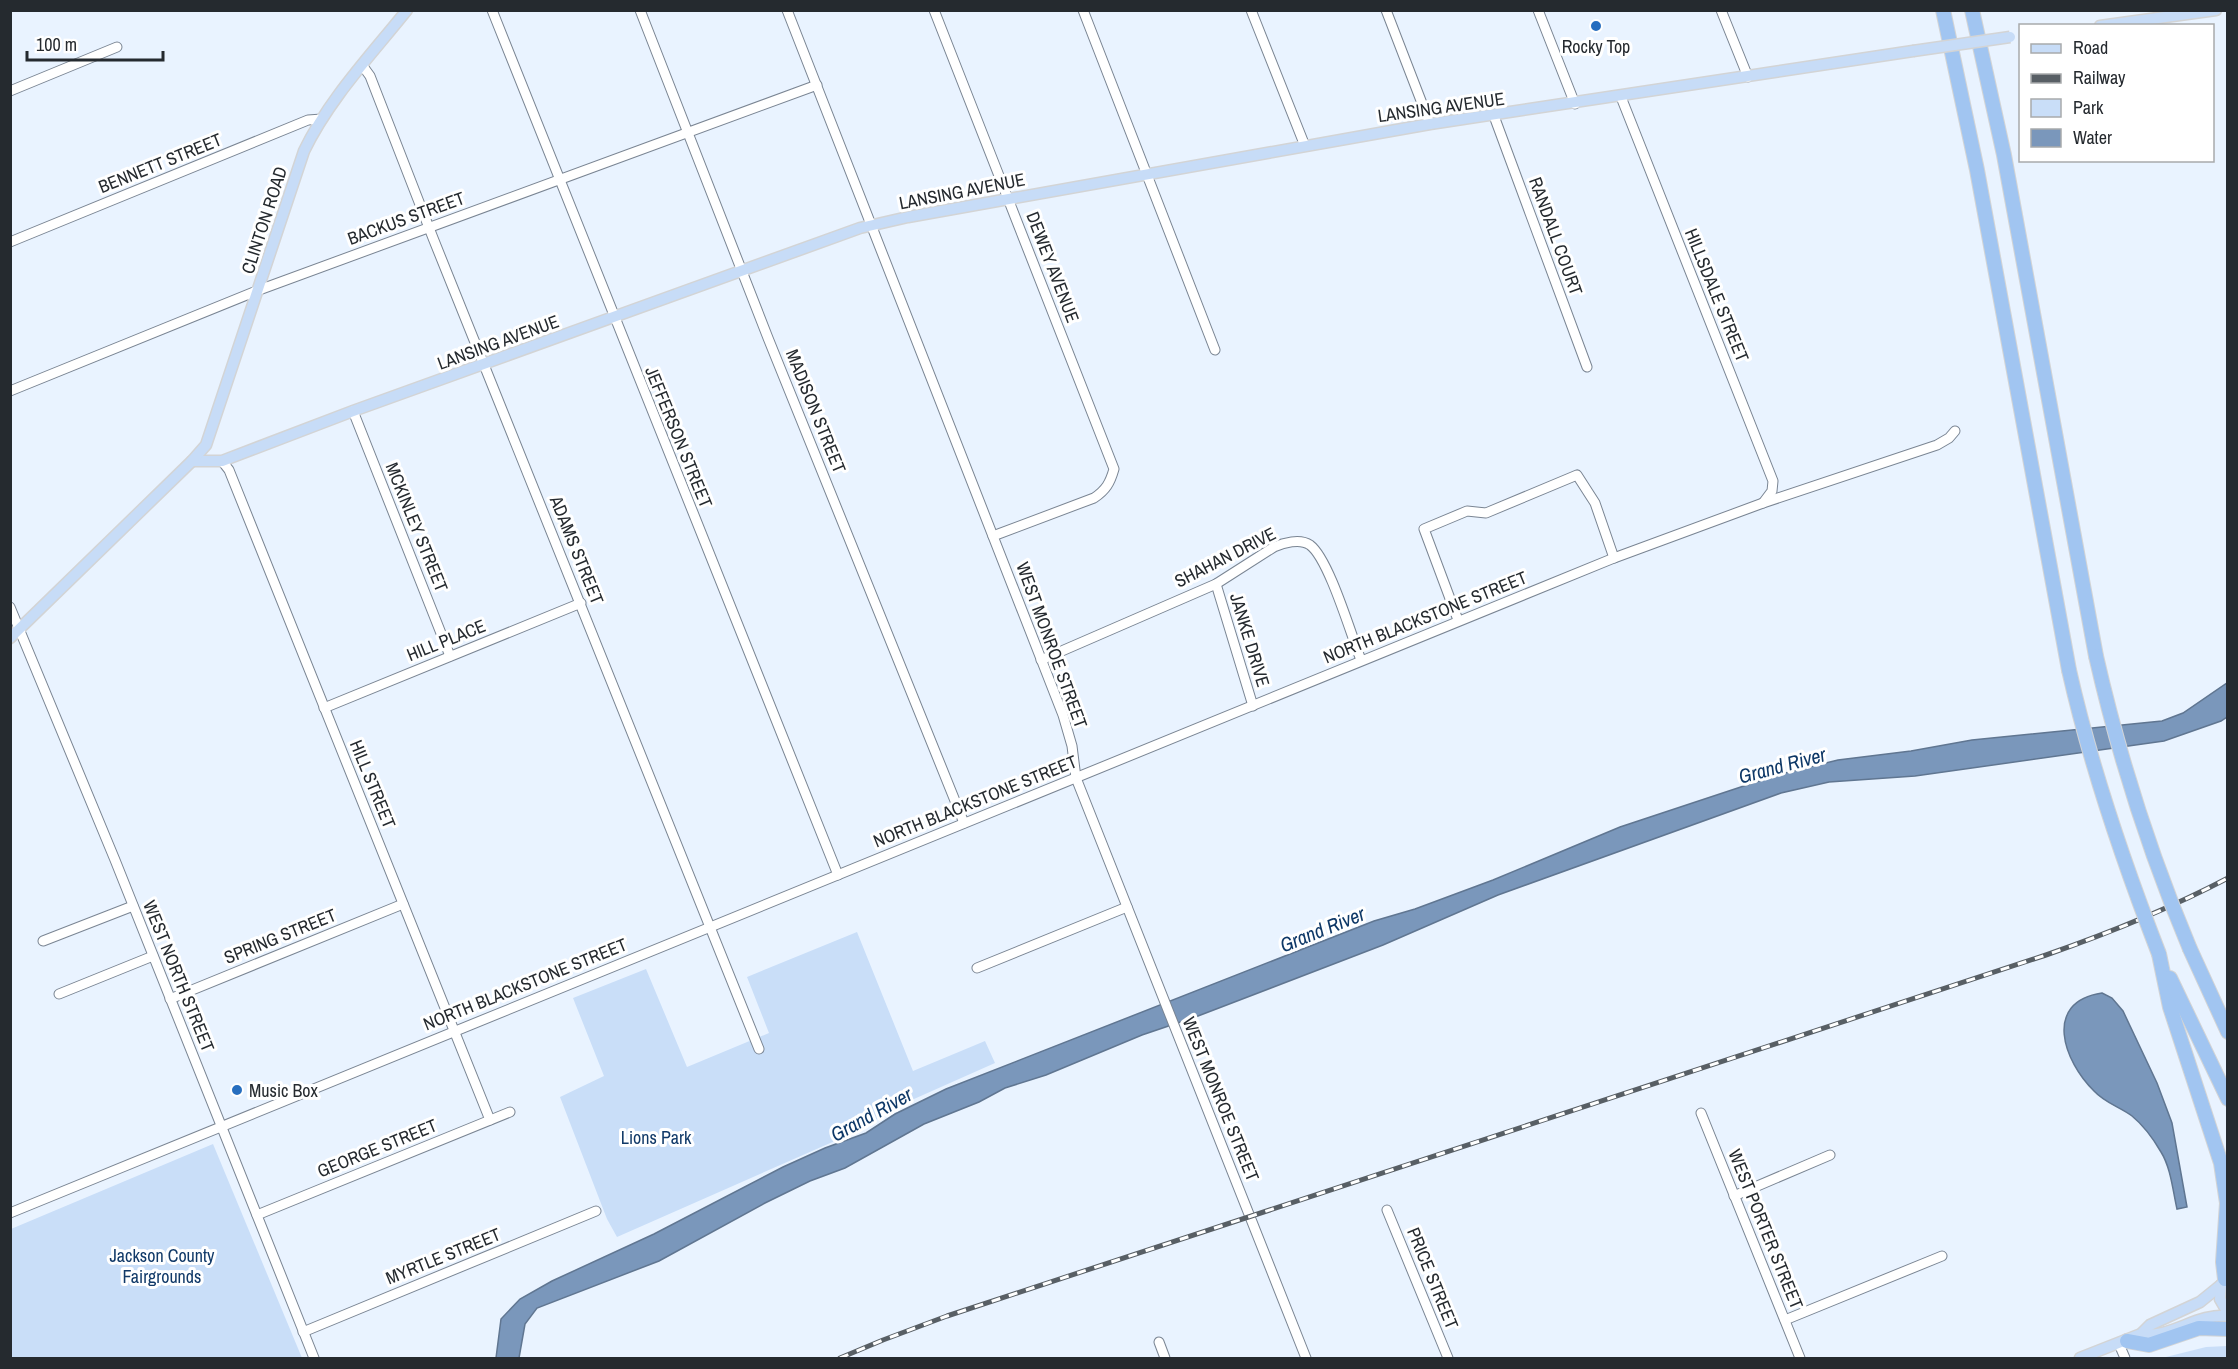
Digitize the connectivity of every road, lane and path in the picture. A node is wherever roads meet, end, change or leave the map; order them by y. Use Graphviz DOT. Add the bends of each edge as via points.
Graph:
graph roads {
  1 [pos="407,10"];
  2 [pos="492,10"];
  3 [pos="640,10"];
  4 [pos="787,10"];
  5 [pos="934,10"];
  6 [pos="1083,10"];
  7 [pos="1251,10"];
  8 [pos="1386,10"];
  9 [pos="1538,10"];
  10 [pos="1721,10"];
  11 [pos="1943,10"];
  12 [pos="1972,10"];
  13 [pos="2216,10"];
  14 [pos="2158,14"];
  15 [pos="2110,24"];
  16 [pos="2015,36"];
  17 [pos="117,47"];
  18 [pos="362,65"];
  19 [pos="1748,77"];
  20 [pos="817,85"];
  21 [pos="10,91"];
  22 [pos="1621,97"];
  23 [pos="1575,104"];
  24 [pos="1494,116"];
  25 [pos="322,119"];
  26 [pos="1430,124"];
  27 [pos="688,132"];
  28 [pos="1305,146"];
  29 [pos="1148,176"];
  30 [pos="559,179"];
  31 [pos="1008,199"];
  32 [pos="429,226"];
  33 [pos="872,227"];
  34 [pos="10,242"];
  35 [pos="742,271"];
  36 [pos="259,290"];
  37 [pos="614,318"];
  38 [pos="1215,350"];
  39 [pos="484,364"];
  40 [pos="1587,367"];
  41 [pos="10,391"];
  42 [pos="353,411"];
  43 [pos="1955,431"];
  44 [pos="192,461"];
  45 [pos="222,462"];
  46 [pos="1763,503"];
  47 [pos="993,536"];
  48 [pos="1614,558"];
  49 [pos="1216,584"];
  50 [pos="581,603"];
  51 [pos="10,607"];
  52 [pos="1458,620"];
  53 [pos="20,630"];
  54 [pos="10,638"];
  55 [pos="450,656"];
  56 [pos="1041,660"];
  57 [pos="1361,660"];
  58 [pos="1253,706"];
  59 [pos="324,708"];
  60 [pos="1076,778"];
  61 [pos="964,823"];
  62 [pos="838,876"];
  63 [pos="403,904"];
  64 [pos="133,906"];
  65 [pos="1127,907"];
  66 [pos="710,926"];
  67 [pos="43,941"];
  68 [pos="2159,954"];
  69 [pos="153,956"];
  70 [pos="977,968"];
  71 [pos="59,994"];
  72 [pos="170,999"];
  73 [pos="454,1030"];
  74 [pos="2228,1032"];
  75 [pos="759,1049"];
  76 [pos="2228,1099"];
  77 [pos="510,1112"];
  78 [pos="1701,1113"];
  79 [pos="490,1120"];
  80 [pos="221,1126"];
  81 [pos="1830,1155"];
  82 [pos="1734,1196"];
  83 [pos="596,1210"];
  84 [pos="1387,1210"];
  85 [pos="11,1213"];
  86 [pos="257,1215"];
  87 [pos="1942,1256"];
  88 [pos="2224,1280"];
  89 [pos="2228,1314"];
  90 [pos="1785,1320"];
  91 [pos="2228,1329"];
  92 [pos="303,1332"];
  93 [pos="2141,1334"];
  94 [pos="1159,1342"];
  95 [pos="2123,1342"];
  96 [pos="314,1359"];
  97 [pos="1165,1359"];
  98 [pos="1306,1359"];
  99 [pos="1448,1359"];
  100 [pos="1800,1359"];
  101 [pos="2080,1359"];
  102 [pos="2125,1359"];
  1 -- 18 [label="main road, CLINTON ROAD"];
  2 -- 30 [label="street, JEFFERSON STREET"];
  3 -- 27 [label="street, MADISON STREET"];
  4 -- 20 [label="street, WEST MONROE STREET"];
  5 -- 31 [label="street, DEWEY AVENUE"];
  6 -- 29 [label="street"];
  7 -- 28 [label="street"];
  8 -- 26 [label="street"];
  9 -- 23 [label="street"];
  10 -- 19 [label="street"];
  11 -- 68 [label="highway, bridge" via="1977,170 2069,670 2103,800"];
  12 -- 74 [label="highway, bridge" via="2004,155 2096,656 2142,825 2165,889"];
  13 -- 14 [label="main road"];
  14 -- 15 [label="main road"];
  16 -- 19 [label="main road, LANSING AVENUE, bridge"];
  17 -- 21 [label="street"];
  18 -- 25 [label="main road, CLINTON ROAD"];
  18 -- 32 [label="street, ADAMS STREET" via="370,76"];
  19 -- 22 [label="main road, LANSING AVENUE"];
  20 -- 27 [label="street, BACKUS STREET"];
  20 -- 33 [label="street, WEST MONROE STREET"];
  22 -- 23 [label="main road, LANSING AVENUE"];
  22 -- 46 [label="street, HILLSDALE STREET" via="1773,481 1772,491"];
  23 -- 24 [label="main road, LANSING AVENUE"];
  24 -- 26 [label="main road, LANSING AVENUE"];
  24 -- 40 [label="street, RANDALL COURT"];
  25 -- 34 [label="street, BENNETT STREET" via="308,120"];
  25 -- 36 [label="main road, CLINTON ROAD" via="304,151"];
  26 -- 28 [label="main road, LANSING AVENUE"];
  27 -- 30 [label="street, BACKUS STREET"];
  27 -- 35 [label="street, MADISON STREET"];
  28 -- 29 [label="main road, LANSING AVENUE"];
  29 -- 31 [label="main road, LANSING AVENUE"];
  29 -- 38 [label="street"];
  30 -- 32 [label="street, BACKUS STREET"];
  30 -- 37 [label="street, JEFFERSON STREET"];
  31 -- 33 [label="main road, LANSING AVENUE"];
  31 -- 47 [label="street, DEWEY AVENUE" via="1114,469 1104,491 1094,498"];
  32 -- 36 [label="street, BACKUS STREET"];
  32 -- 39 [label="street, ADAMS STREET"];
  33 -- 35 [label="main road, LANSING AVENUE"];
  33 -- 47 [label="street, WEST MONROE STREET"];
  35 -- 37 [label="main road, LANSING AVENUE"];
  35 -- 61 [label="street, MADISON STREET"];
  36 -- 41 [label="street, BACKUS STREET"];
  36 -- 44 [label="main road, CLINTON ROAD" via="206,445"];
  37 -- 39 [label="main road, LANSING AVENUE"];
  37 -- 62 [label="street, JEFFERSON STREET"];
  39 -- 42 [label="main road, LANSING AVENUE"];
  39 -- 50 [label="street, ADAMS STREET"];
  42 -- 45 [label="main road, LANSING AVENUE"];
  42 -- 55 [label="street, MCKINLEY STREET"];
  43 -- 46 [label="street, NORTH BLACKSTONE STREET" via="1936,445"];
  44 -- 45 [label="main road, LANSING AVENUE"];
  44 -- 53 [label="main road"];
  45 -- 59 [label="street, HILL STREET" via="229,470"];
  46 -- 48 [label="street, NORTH BLACKSTONE STREET"];
  47 -- 56 [label="street, WEST MONROE STREET"];
  48 -- 52 [label="street, NORTH BLACKSTONE STREET"];
  48 -- 52 [label="street" via="1595,503 1577,475 1486,513 1467,512 1434,524 1424,529"];
  49 -- 56 [label="street, SHAHAN DRIVE"];
  49 -- 57 [label="street, SHAHAN DRIVE" via="1274,547 1292,542 1309,545 1325,567"];
  49 -- 58 [label="street, JANKE DRIVE"];
  50 -- 55 [label="street, HILL PLACE"];
  50 -- 66 [label="street, ADAMS STREET"];
  51 -- 53 [label="street, WEST NORTH STREET"];
  52 -- 57 [label="street, NORTH BLACKSTONE STREET"];
  53 -- 54 [label="main road"];
  53 -- 64 [label="street, WEST NORTH STREET"];
  55 -- 59 [label="street, HILL PLACE"];
  56 -- 60 [label="street, WEST MONROE STREET" via="1063,715"];
  57 -- 58 [label="street, NORTH BLACKSTONE STREET"];
  58 -- 60 [label="street, NORTH BLACKSTONE STREET"];
  59 -- 63 [label="street, HILL STREET"];
  60 -- 61 [label="street, NORTH BLACKSTONE STREET"];
  60 -- 65 [label="street, WEST MONROE STREET"];
  61 -- 62 [label="street, NORTH BLACKSTONE STREET"];
  62 -- 66 [label="street, NORTH BLACKSTONE STREET"];
  63 -- 72 [label="street, SPRING STREET"];
  63 -- 73 [label="street, HILL STREET"];
  64 -- 67 [label="street"];
  64 -- 69 [label="street, WEST NORTH STREET"];
  65 -- 70 [label="street"];
  65 -- 98 [label="street, WEST MONROE STREET"];
  66 -- 73 [label="street, NORTH BLACKSTONE STREET"];
  66 -- 75 [label="street, ADAMS STREET"];
  68 -- 76 [label="highway"];
  68 -- 88 [label="highway" via="2170,1007 2222,1163 2227,1203"];
  69 -- 71 [label="street"];
  69 -- 72 [label="street, WEST NORTH STREET"];
  72 -- 80 [label="street, WEST NORTH STREET"];
  73 -- 79 [label="street, HILL STREET"];
  73 -- 80 [label="street, NORTH BLACKSTONE STREET"];
  77 -- 79 [label="street, GEORGE STREET"];
  78 -- 82 [label="street, WEST PORTER STREET"];
  79 -- 86 [label="street, GEORGE STREET"];
  80 -- 85 [label="street, NORTH BLACKSTONE STREET"];
  80 -- 86 [label="street, WEST NORTH STREET"];
  81 -- 82 [label="street"];
  82 -- 90 [label="street, WEST PORTER STREET"];
  83 -- 92 [label="street, MYRTLE STREET"];
  84 -- 99 [label="street, PRICE STREET"];
  86 -- 92 [label="street, WEST NORTH STREET"];
  87 -- 90 [label="street"];
  88 -- 89 [label="main road" via="2220,1299"];
  88 -- 93 [label="main road" via="2190,1308 2150,1325"];
  89 -- 93 [label="main road" via="2200,1318 2153,1336"];
  90 -- 100 [label="street, WEST PORTER STREET"];
  91 -- 95 [label="highway" via="2199,1328 2149,1345"];
  92 -- 96 [label="street, WEST NORTH STREET"];
  93 -- 95 [label="main road"];
  94 -- 97 [label="street"];
  95 -- 101 [label="main road"];
  95 -- 102 [label="street"];
}
